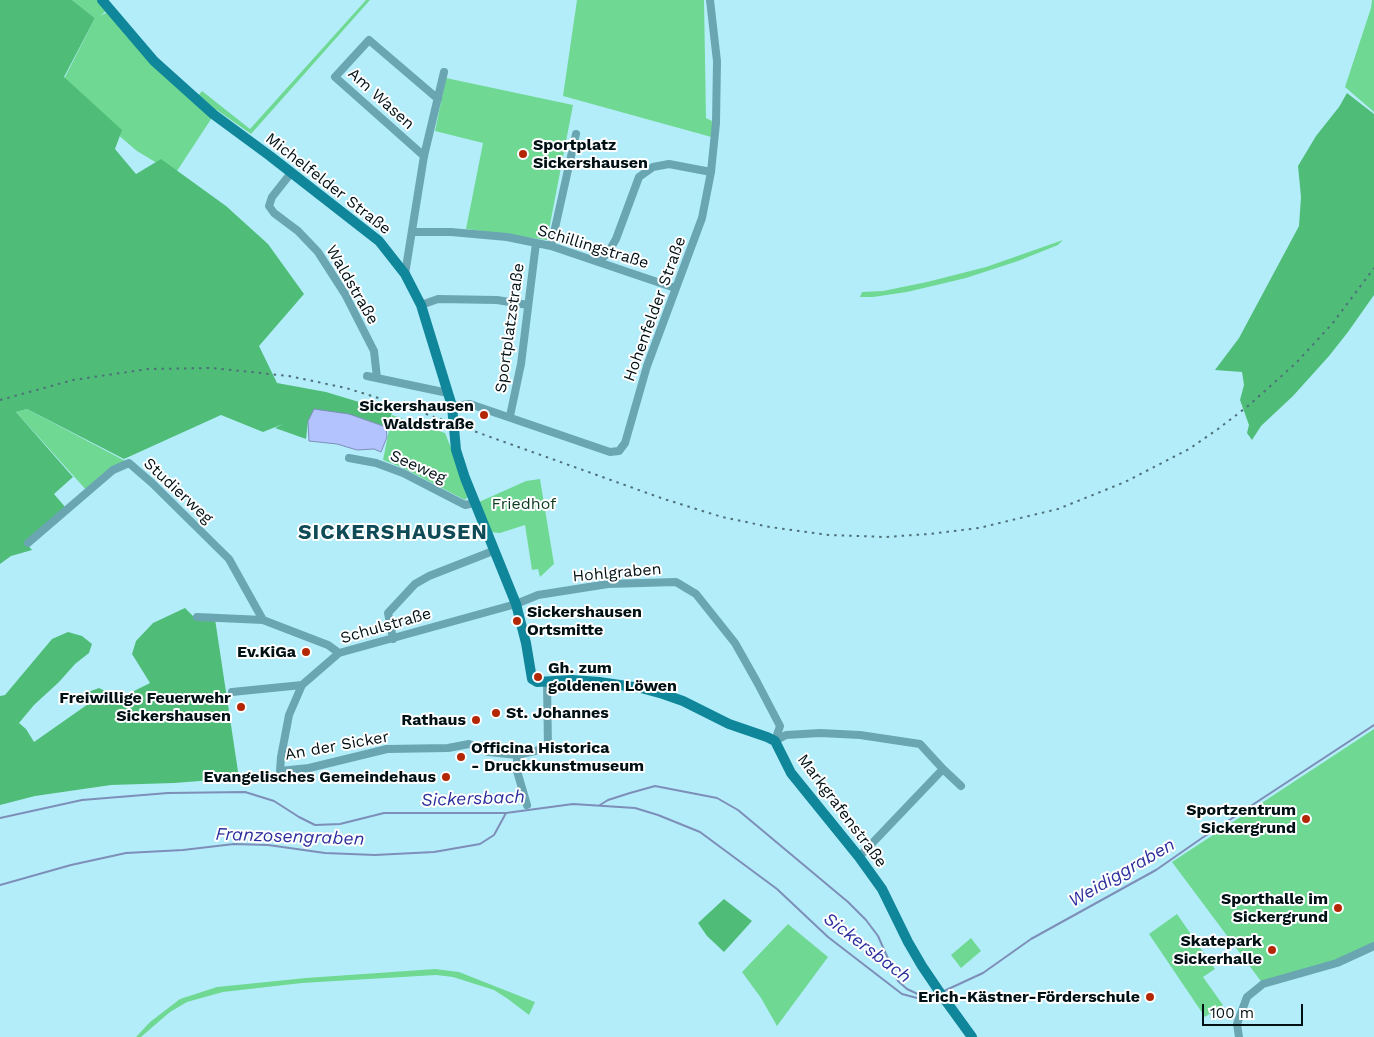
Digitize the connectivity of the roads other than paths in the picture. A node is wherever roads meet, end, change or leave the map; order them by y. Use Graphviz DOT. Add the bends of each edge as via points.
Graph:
graph roads {
  1 [pos="102,0"];
  2 [pos="710,0"];
  3 [pos="444,72"];
  4 [pos="438,99"];
  5 [pos="576,134"];
  6 [pos="424,156"];
  7 [pos="711,172"];
  8 [pos="291,173"];
  9 [pos="412,232"];
  10 [pos="536,243"];
  11 [pos="551,246"];
  12 [pos="600,261"];
  13 [pos="405,274"];
  14 [pos="675,288"];
  15 [pos="421,305"];
  16 [pos="528,306"];
  17 [pos="367,376"];
  18 [pos="377,378"];
  19 [pos="448,393"];
  20 [pos="452,406"];
  21 [pos="510,416"];
  22 [pos="349,458"];
  23 [pos="475,503"];
  24 [pos="28,542"];
  25 [pos="493,551"];
  26 [pos="516,604"];
  27 [pos="197,617"];
  28 [pos="263,620"];
  29 [pos="393,639"];
  30 [pos="339,652"];
  31 [pos="547,681"];
  32 [pos="302,684"];
  33 [pos="232,692"];
  34 [pos="470,735"];
  35 [pos="775,741"];
  36 [pos="469,744"];
  37 [pos="517,755"];
  38 [pos="943,769"];
  39 [pos="280,771"];
  40 [pos="961,786"];
  41 [pos="527,805"];
  42 [pos="859,857"];
  43 [pos="1374,946"];
  44 [pos="972,1037"];
  45 [pos="1239,1037"];
  1 -- 8 [label="street, Michelfelder Straße" via="154,61 213,114"];
  2 -- 7 [label="street, Hohenfelder Straße" via="716,61 716,123"];
  3 -- 4 [label="street"];
  4 -- 6 [label="street"];
  4 -- 6 [label="street, Am Wasen" via="369,40 335,77"];
  5 -- 11 [label="street"];
  6 -- 9 [label="street"];
  7 -- 12 [label="street" via="669,164 653,167 639,177 616,239"];
  7 -- 14 [label="street, Hohenfelder Straße" via="702,218"];
  8 -- 13 [label="street, Michelfelder Straße" via="379,241"];
  8 -- 18 [label="street, Waldstraße" via="269,206 324,260 374,351"];
  9 -- 10 [label="street, Schillingstraße" via="451,232"];
  9 -- 13 [label="street"];
  10 -- 11 [label="street, Schillingstraße"];
  10 -- 16 [label="street, Sportplatzstraße"];
  11 -- 12 [label="street, Schillingstraße"];
  12 -- 14 [label="street, Schillingstraße"];
  13 -- 15 [label="street, Michelfelder Straße"];
  14 -- 21 [label="street, Hohenfelder Straße" via="647,366 625,443 619,451 610,452"];
  15 -- 16 [label="street" via="438,299 497,300"];
  15 -- 19 [label="street, Michelfelder Straße"];
  16 -- 21 [label="street, Sportplatzstraße"];
  17 -- 18 [label="street"];
  18 -- 19 [label="street"];
  19 -- 20 [label="street, Michelfelder Straße"];
  20 -- 21 [label="street, Hohenfelder Straße" via="470,404"];
  20 -- 23 [label="street, Michelfelder Straße" via="456,450"];
  22 -- 23 [label="street, Seeweg" via="403,473 465,505"];
  23 -- 25 [label="street, Michelfelder Straße"];
  24 -- 28 [label="street, Studierweg" via="113,470 129,463 229,559"];
  25 -- 26 [label="street, Michelfelder Straße"];
  25 -- 29 [label="street" via="415,584 388,613"];
  26 -- 29 [label="street, Schulstraße"];
  26 -- 31 [label="street, Michelfelder Straße" via="532,679"];
  26 -- 35 [label="street, Hohlgraben" via="538,595 608,584 676,582 696,594 735,643 780,726"];
  27 -- 28 [label="street"];
  28 -- 30 [label="street"];
  29 -- 30 [label="street, Schulstraße"];
  30 -- 32 [label="street, Schulstraße"];
  31 -- 35 [label="street" via="572,680 641,688 683,700 728,724"];
  31 -- 37 [label="street, An der Sicker" via="548,748"];
  32 -- 33 [label="street"];
  32 -- 39 [label="street, Schulstraße" via="289,715"];
  34 -- 36 [label="street"];
  35 -- 38 [label="street" via="786,735 820,733 920,744"];
  35 -- 42 [label="street, Markgrafenstraße" via="791,773"];
  36 -- 37 [label="street, An der Sicker" via="488,752"];
  36 -- 39 [label="street, An der Sicker" via="387,750 309,768"];
  37 -- 41 [label="street" via="517,770"];
  38 -- 40 [label="street"];
  38 -- 42 [label="street"];
  42 -- 44 [label="street, Markgrafenstraße" via="882,889 908,942 940,993"];
  43 -- 45 [label="street" via="1337,963 1263,984 1248,997 1237,1024"];
}
